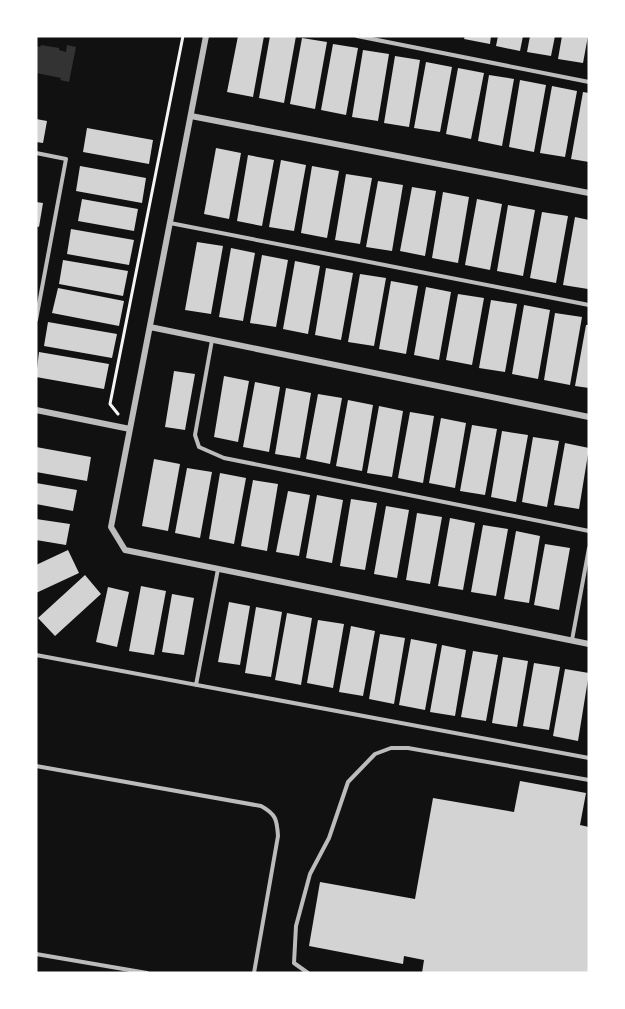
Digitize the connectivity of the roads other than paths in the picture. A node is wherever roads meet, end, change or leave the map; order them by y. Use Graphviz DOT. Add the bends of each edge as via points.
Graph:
graph roads {
  1 [pos="206,36"];
  2 [pos="357,36"];
  3 [pos="589,82"];
  4 [pos="191,116"];
  5 [pos="36,153"];
  6 [pos="589,193"];
  7 [pos="170,223"];
  8 [pos="589,305"];
  9 [pos="36,320"];
  10 [pos="150,327"];
  11 [pos="212,340"];
  12 [pos="36,410"];
  13 [pos="589,417"];
  14 [pos="130,429"];
  15 [pos="589,531"];
  16 [pos="589,548"];
  17 [pos="218,569"];
  18 [pos="572,640"];
  19 [pos="589,644"];
  20 [pos="36,655"];
  21 [pos="196,685"];
  22 [pos="589,758"];
  23 [pos="36,766"];
  24 [pos="589,780"];
  25 [pos="36,954"];
  26 [pos="147,973"];
  27 [pos="254,973"];
  28 [pos="308,973"];
  1 -- 4 [label="street"];
  2 -- 3 [label="lane"];
  4 -- 6 [label="street"];
  4 -- 7 [label="street"];
  5 -- 9 [label="lane" via="66,159"];
  7 -- 8 [label="lane"];
  7 -- 10 [label="street"];
  10 -- 11 [label="street"];
  10 -- 14 [label="street"];
  11 -- 13 [label="street"];
  11 -- 15 [label="lane" via="195,435 205,451"];
  12 -- 14 [label="street"];
  14 -- 17 [label="street" via="111,527 125,550"];
  16 -- 18 [label="lane"];
  17 -- 18 [label="street"];
  17 -- 21 [label="lane"];
  18 -- 19 [label="street"];
  20 -- 21 [label="lane"];
  21 -- 22 [label="lane"];
  23 -- 27 [label="lane" via="269,810 277,820 278,837"];
  24 -- 28 [label="lane" via="408,748 391,748 375,754 348,782 329,838 310,874 296,926 294,963"];
  25 -- 26 [label="lane"];
}
